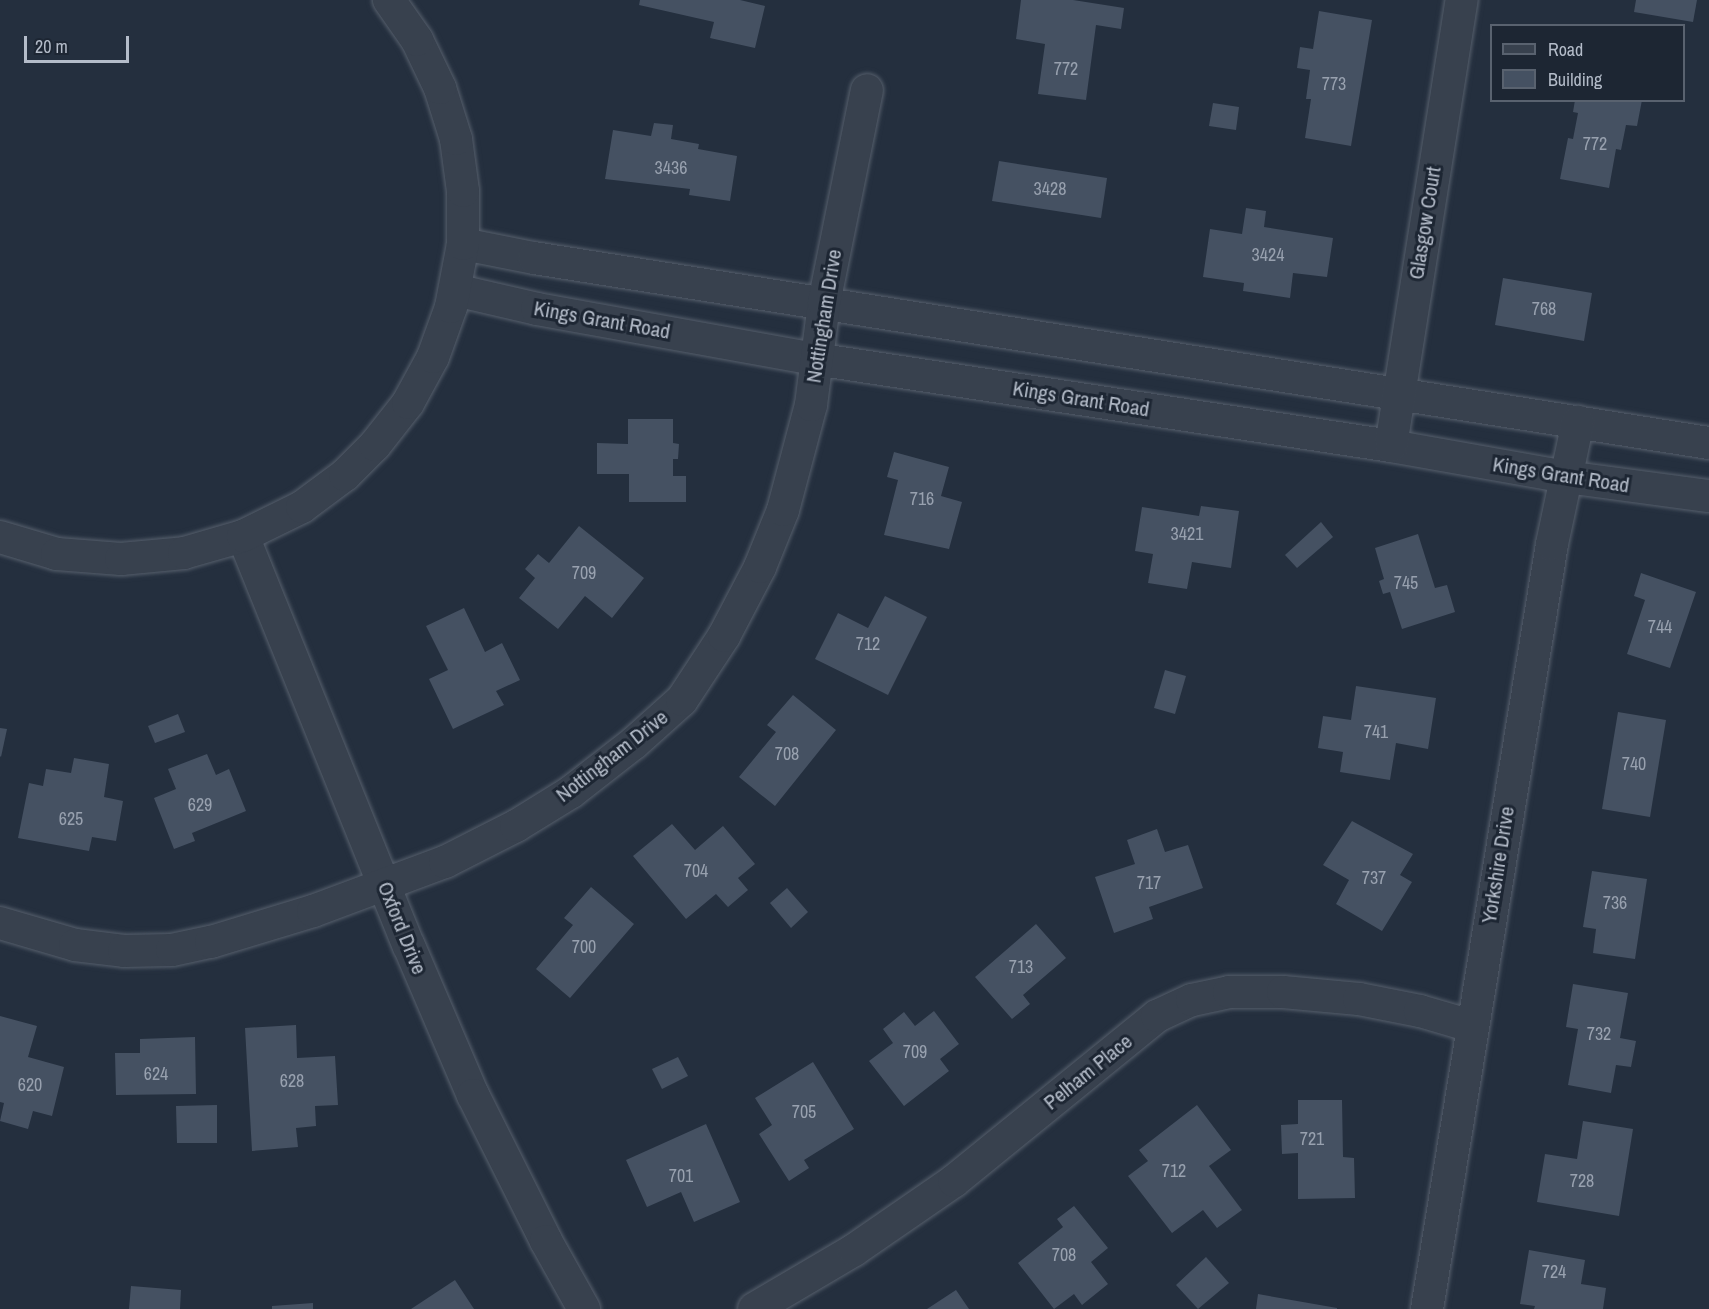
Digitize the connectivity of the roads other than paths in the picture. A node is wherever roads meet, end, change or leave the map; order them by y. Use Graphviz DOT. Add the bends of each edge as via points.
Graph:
graph roads {
  1 [pos="389,0"];
  2 [pos="1462,0"];
  3 [pos="867,90"];
  4 [pos="463,244"];
  5 [pos="455,290"];
  6 [pos="824,303"];
  7 [pos="815,359"];
  8 [pos="1398,392"];
  9 [pos="1578,422"];
  10 [pos="1709,442"];
  11 [pos="1391,446"];
  12 [pos="1566,477"];
  13 [pos="1709,496"];
  14 [pos="243,536"];
  15 [pos="0,537"];
  16 [pos="385,885"];
  17 [pos="0,923"];
  18 [pos="1471,1026"];
  19 [pos="584,1309"];
  20 [pos="754,1309"];
  21 [pos="1427,1309"];
  1 -- 4 [label="street" via="417,40 440,88 456,139 463,191"];
  2 -- 8 [label="street, Glasgow Court"];
  3 -- 6 [label="street, Nottingham Drive"];
  4 -- 5 [label="street"];
  4 -- 6 [label="street"];
  5 -- 7 [label="street, Kings Grant Road" via="537,309"];
  5 -- 14 [label="street" via="434,357 408,403 375,445 345,475 302,507"];
  6 -- 7 [label="street, Nottingham Drive"];
  6 -- 8 [label="street"];
  7 -- 11 [label="street, Kings Grant Road"];
  7 -- 16 [label="street, Nottingham Drive" via="811,405 783,510 760,567 724,636 682,700 571,792 445,862"];
  8 -- 9 [label="street"];
  8 -- 11 [label="street, Glasgow Court"];
  9 -- 10 [label="street"];
  9 -- 12 [label="street, Yorkshire Drive"];
  11 -- 12 [label="street, Kings Grant Road"];
  12 -- 13 [label="street, Kings Grant Road"];
  12 -- 18 [label="street, Yorkshire Drive"];
  14 -- 15 [label="street" via="184,553 121,560 57,554"];
  14 -- 16 [label="street, Oxford Drive"];
  16 -- 17 [label="street, Nottingham Drive" via="211,942 172,950 123,951 75,945"];
  16 -- 19 [label="street, Oxford Drive" via="473,1095"];
  18 -- 20 [label="street, Pelham Place" via="1359,999 1229,992 1192,1000 1157,1017 954,1181 854,1250"];
  18 -- 21 [label="street, Yorkshire Drive"];
}
